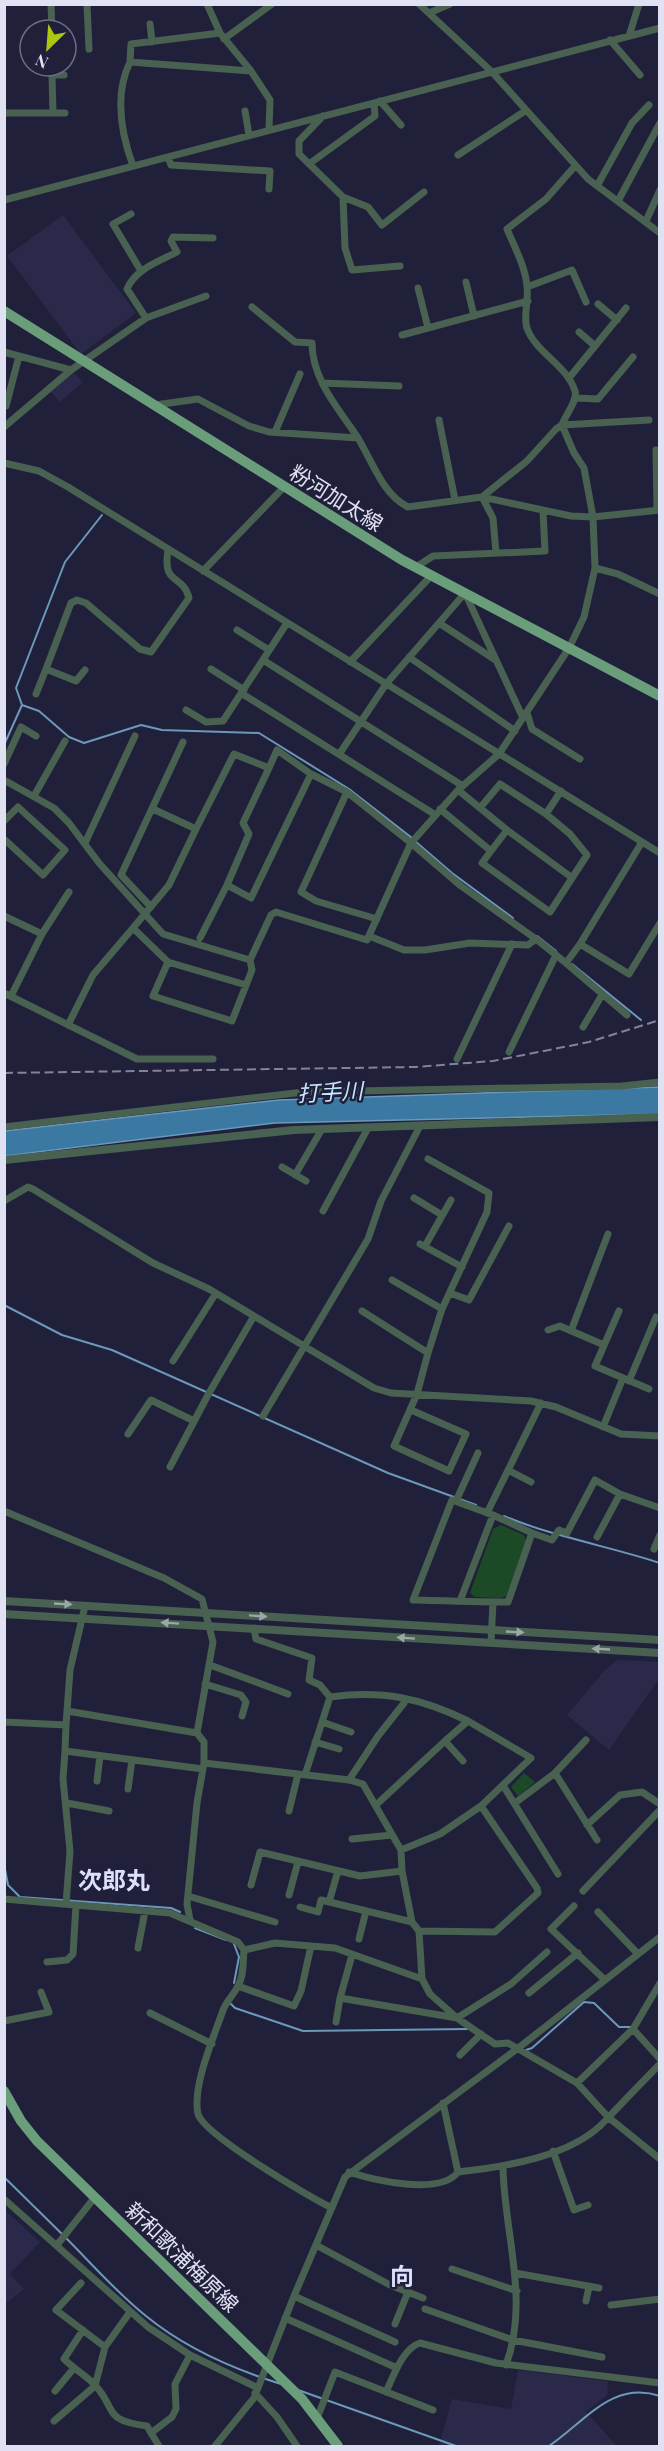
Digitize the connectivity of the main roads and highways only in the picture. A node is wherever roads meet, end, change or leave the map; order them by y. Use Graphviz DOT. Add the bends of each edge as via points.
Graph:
graph roads {
  1 [pos="4,311"];
  2 [pos="660,696"];
  3 [pos="4,2091"];
  4 [pos="338,2446"];
  1 -- 2 [label="main road, 粉河加太線" via="431,576"];
  3 -- 4 [label="main road, 新和歌浦梅原線" via="38,2141 283,2379 318,2416"];
}
